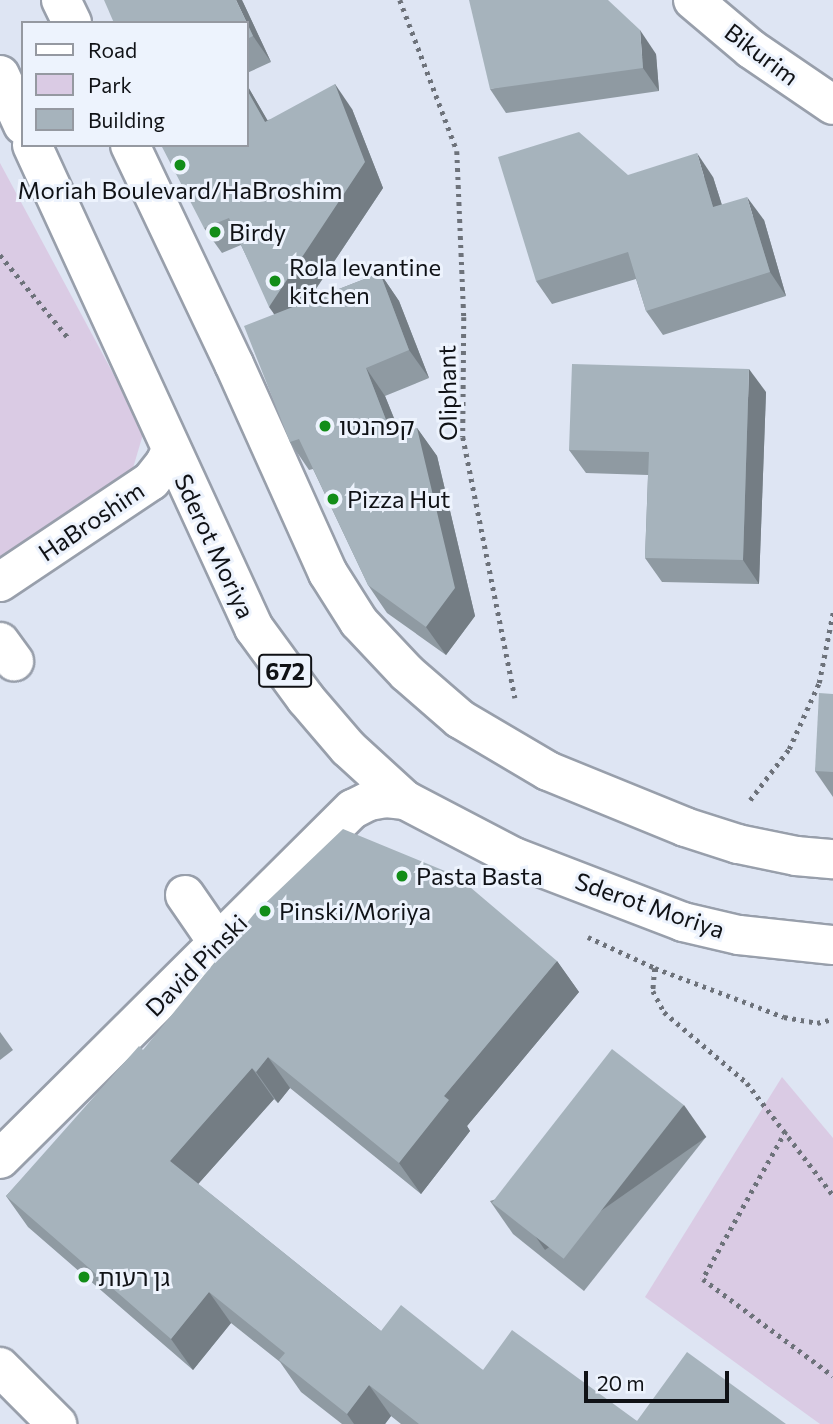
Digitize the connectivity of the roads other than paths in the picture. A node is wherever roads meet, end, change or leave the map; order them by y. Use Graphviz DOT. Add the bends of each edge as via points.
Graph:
graph roads {
  1 [pos="61,0"];
  2 [pos="693,0"];
  3 [pos="71,21"];
  4 [pos="0,75"];
  5 [pos="833,105"];
  6 [pos="21,121"];
  7 [pos="33,147"];
  8 [pos="131,147"];
  9 [pos="171,450"];
  10 [pos="0,582"];
  11 [pos="405,800"];
  12 [pos="833,859"];
  13 [pos="185,895"];
  14 [pos="785,940"];
  15 [pos="218,943"];
  16 [pos="833,945"];
  17 [pos="833,960"];
  18 [pos="0,1159"];
  19 [pos="7,1380"];
  20 [pos="57,1424"];
  1 -- 3 [label="main road"];
  2 -- 5 [label="main road, Bikurim" via="751,49"];
  4 -- 6 [label="main road"];
  7 -- 9 [label="main road, Sderot Moriya / 672"];
  8 -- 12 [label="main road" via="328,573 359,622 407,673 460,719 548,771 685,828 738,844"];
  9 -- 10 [label="main road, HaBroshim" via="151,481"];
  9 -- 11 [label="main road, Sderot Moriya / 672" via="254,628 348,748"];
  11 -- 14 [label="main road, Sderot Moriya / 672" via="514,857 683,922"];
  11 -- 15 [label="main road, David Pinski" via="386,798 353,809"];
  13 -- 15 [label="main road"];
  14 -- 16 [label="main road, Sderot Moriya / 672"];
  14 -- 17 [label="main road"];
  15 -- 18 [label="main road, David Pinski"];
  19 -- 20 [label="main road"];
}
